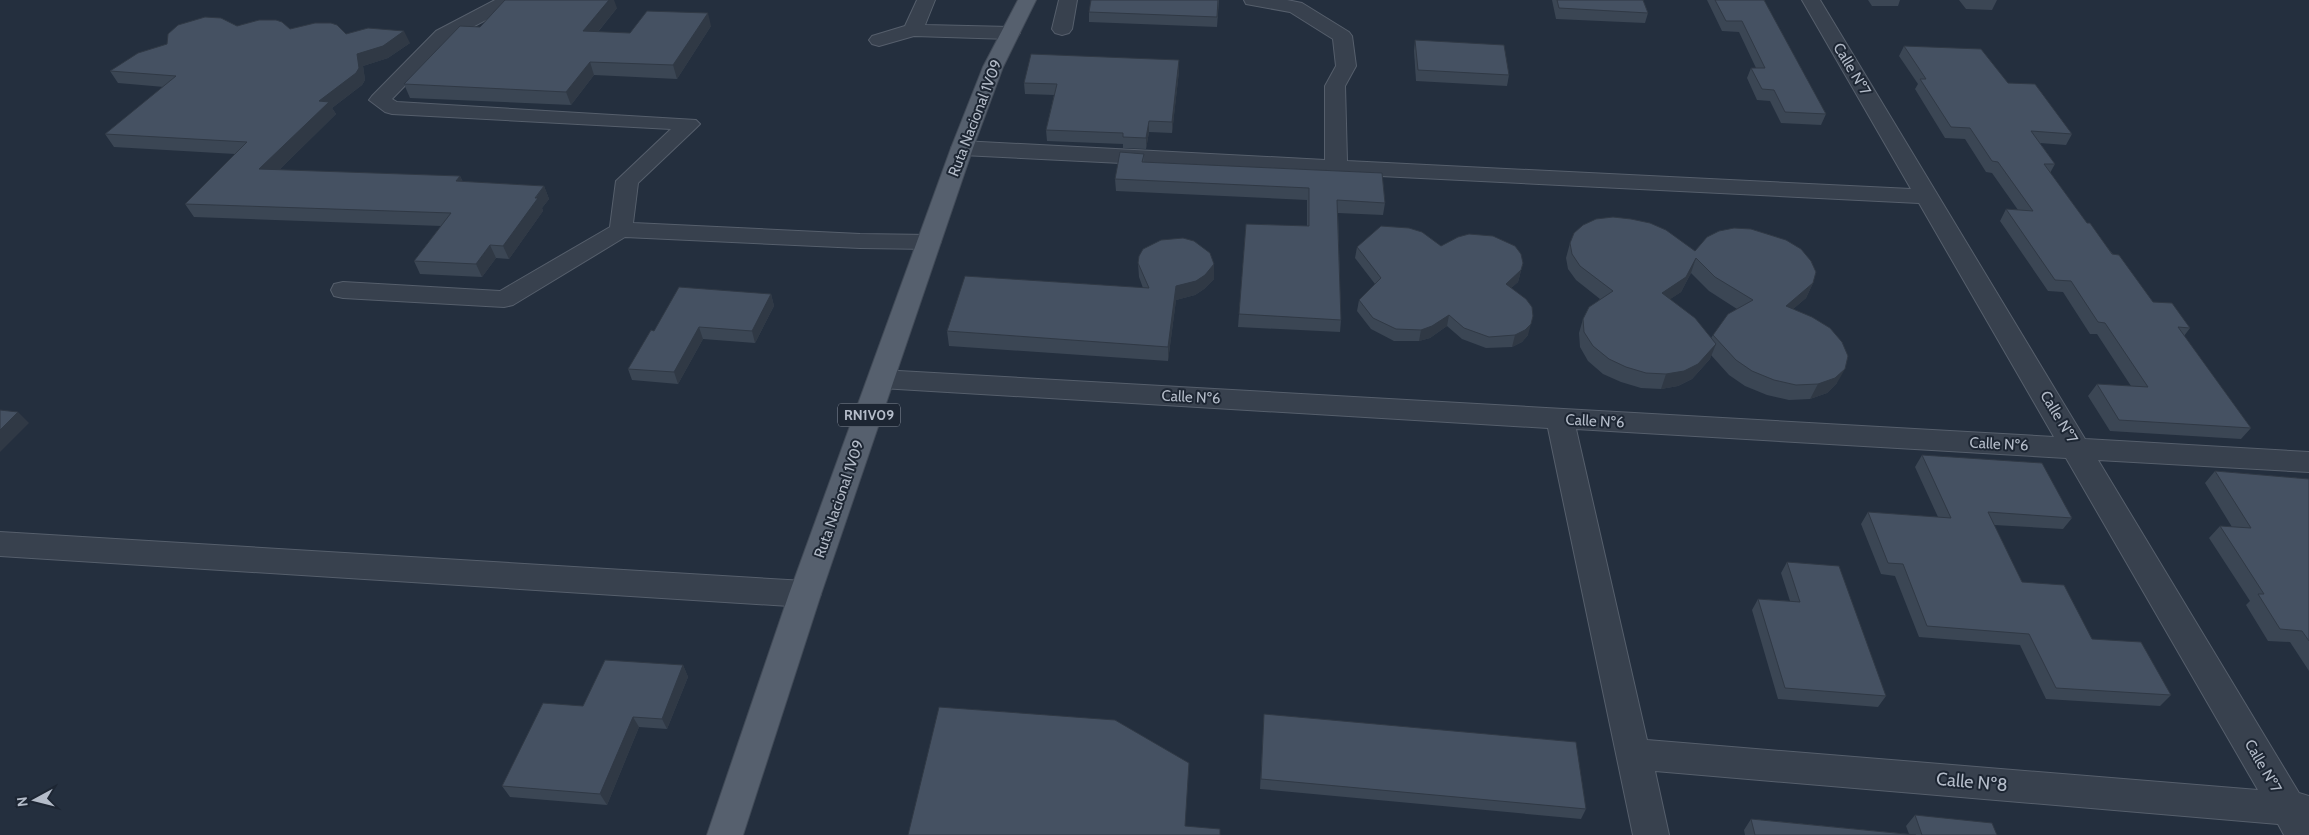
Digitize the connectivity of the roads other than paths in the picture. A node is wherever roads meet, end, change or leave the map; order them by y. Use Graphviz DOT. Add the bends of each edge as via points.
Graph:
graph roads {
  1 [pos="509,0"];
  2 [pos="926,0"];
  3 [pos="1027,0"];
  4 [pos="1068,0"];
  5 [pos="1253,0"];
  6 [pos="1812,0"];
  7 [pos="1062,29"];
  8 [pos="913,30"];
  9 [pos="1010,33"];
  10 [pos="879,40"];
  11 [pos="962,148"];
  12 [pos="1336,167"];
  13 [pos="1928,197"];
  14 [pos="621,230"];
  15 [pos="929,242"];
  16 [pos="342,290"];
  17 [pos="881,379"];
  18 [pos="1560,419"];
  19 [pos="2078,449"];
  20 [pos="2309,462"];
  21 [pos="0,544"];
  22 [pos="805,594"];
  23 [pos="1634,754"];
  24 [pos="2300,818"];
  25 [pos="725,835"];
  26 [pos="1651,835"];
  1 -- 14 [label="street" via="443,35 379,100 392,108 689,124 627,181"];
  2 -- 8 [label="street"];
  3 -- 9 [label="main road, Ruta Nacional 1V09 / RN1V09"];
  4 -- 7 [label="street"];
  5 -- 12 [label="street" via="1295,7 1342,36 1346,66 1335,86"];
  6 -- 13 [label="street, Calle Nº7"];
  8 -- 9 [label="street"];
  8 -- 10 [label="street"];
  9 -- 11 [label="main road, Ruta Nacional 1V09 / RN1V09" via="993,67"];
  11 -- 12 [label="street"];
  11 -- 15 [label="main road, Ruta Nacional 1V09 / RN1V09"];
  12 -- 13 [label="street"];
  13 -- 19 [label="street, Calle Nº7"];
  14 -- 15 [label="street"];
  14 -- 16 [label="street" via="504,298"];
  15 -- 17 [label="main road, Ruta Nacional 1V09 / RN1V09"];
  17 -- 18 [label="street, Calle Nº6"];
  17 -- 22 [label="main road, Ruta Nacional 1V09 / RN1V09"];
  18 -- 19 [label="street, Calle Nº6"];
  18 -- 23 [label="street"];
  19 -- 20 [label="street, Calle Nº6"];
  19 -- 24 [label="street, Calle Nº7"];
  21 -- 22 [label="street"];
  22 -- 25 [label="main road, Ruta Nacional 1V09 / RN1V09"];
  23 -- 24 [label="street, Calle Nº8"];
  23 -- 26 [label="street"];
}
